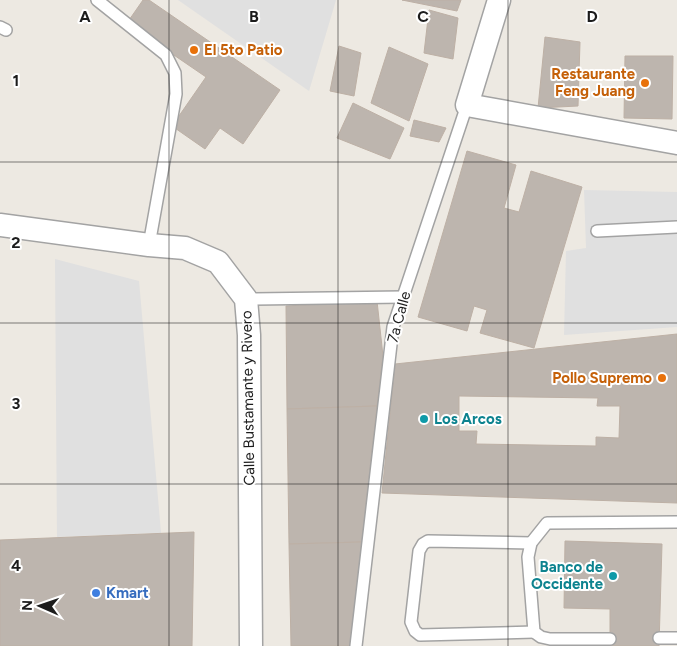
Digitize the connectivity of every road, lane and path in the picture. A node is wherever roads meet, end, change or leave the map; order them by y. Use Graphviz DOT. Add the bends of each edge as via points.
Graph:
graph roads {
  1 [pos="97,0"];
  2 [pos="498,0"];
  3 [pos="467,105"];
  4 [pos="677,143"];
  5 [pos="0,225"];
  6 [pos="677,227"];
  7 [pos="597,232"];
  8 [pos="149,245"];
  9 [pos="403,297"];
  10 [pos="246,299"];
  11 [pos="677,522"];
  12 [pos="531,543"];
  13 [pos="534,632"];
  14 [pos="660,638"];
  15 [pos="677,638"];
  16 [pos="610,639"];
  17 [pos="251,646"];
  18 [pos="356,646"];
  1 -- 8 [label="lane" via="166,55 175,73 176,94"];
  2 -- 3 [label="street, 7a Calle"];
  3 -- 4 [label="street"];
  3 -- 9 [label="lane, 7a Calle"];
  5 -- 8 [label="street, Calle Bustamante y Rivero"];
  6 -- 7 [label="lane"];
  8 -- 10 [label="street, Calle Bustamante y Rivero" via="184,248 218,262"];
  9 -- 10 [label="lane"];
  9 -- 18 [label="lane, 7a Calle" via="393,328"];
  10 -- 17 [label="street, Calle Bustamante y Rivero"];
  11 -- 12 [label="lane" via="547,523"];
  12 -- 13 [label="lane" via="528,558"];
  12 -- 13 [label="lane" via="428,541 423,544 419,551 411,622 420,635"];
  13 -- 16 [label="lane" via="541,638 550,639"];
  14 -- 15 [label="lane"];
}
